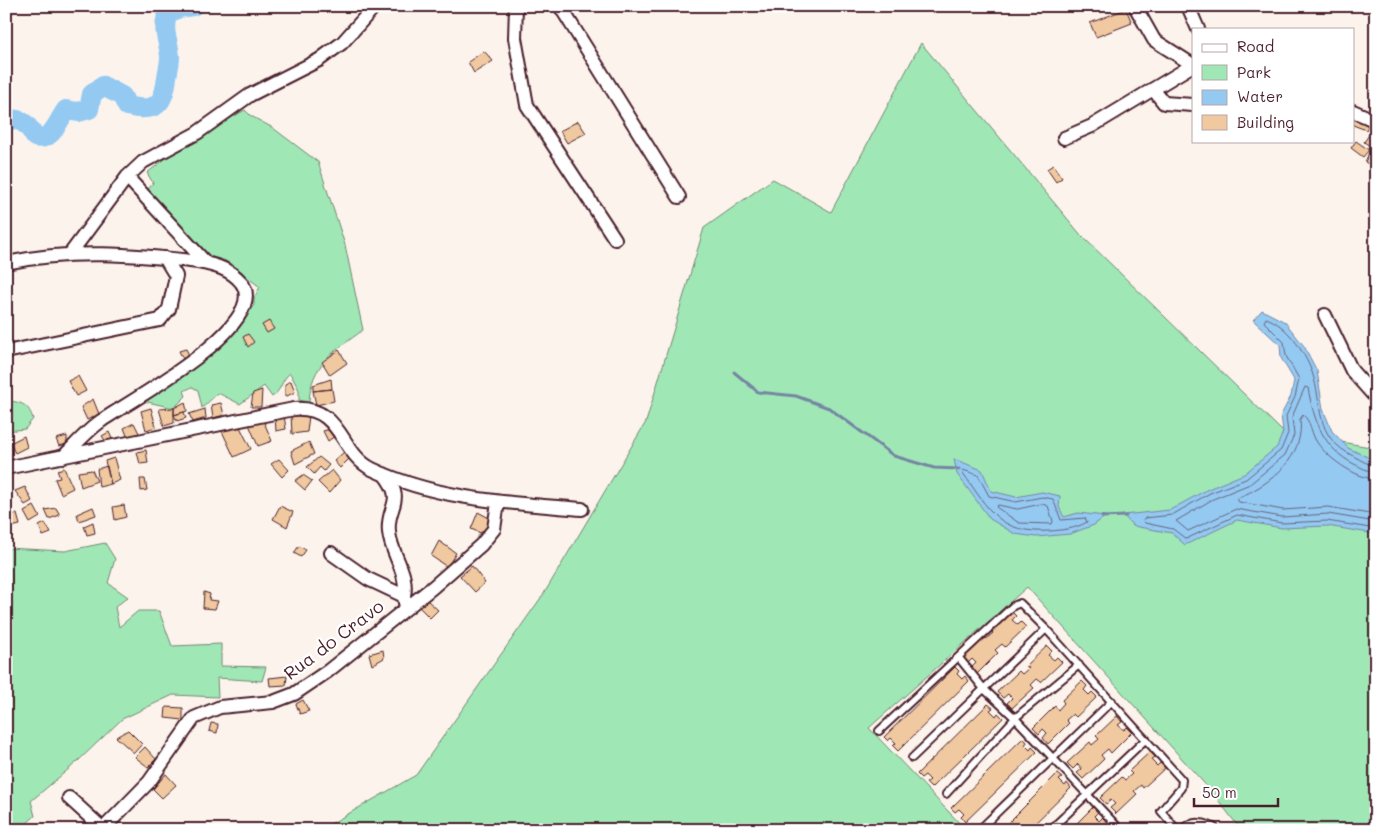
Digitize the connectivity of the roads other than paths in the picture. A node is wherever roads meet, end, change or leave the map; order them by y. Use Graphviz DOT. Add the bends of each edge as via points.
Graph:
graph roads {
  1 [pos="375,6"];
  2 [pos="516,6"];
  3 [pos="560,6"];
  4 [pos="1188,6"];
  5 [pos="1136,7"];
  6 [pos="1198,28"];
  7 [pos="1192,64"];
  8 [pos="1192,66"];
  9 [pos="1153,89"];
  10 [pos="1192,105"];
  11 [pos="1354,111"];
  12 [pos="1376,121"];
  13 [pos="1064,138"];
  14 [pos="127,177"];
  15 [pos="679,197"];
  16 [pos="615,239"];
  17 [pos="70,254"];
  18 [pos="165,258"];
  19 [pos="6,263"];
  20 [pos="206,263"];
  21 [pos="1325,315"];
  22 [pos="6,352"];
  23 [pos="1376,398"];
  24 [pos="62,457"];
  25 [pos="6,468"];
  26 [pos="384,474"];
  27 [pos="498,502"];
  28 [pos="582,509"];
  29 [pos="331,553"];
  30 [pos="405,602"];
  31 [pos="1046,629"];
  32 [pos="959,658"];
  33 [pos="1079,665"];
  34 [pos="984,689"];
  35 [pos="1112,701"];
  36 [pos="1015,718"];
  37 [pos="879,731"];
  38 [pos="1146,739"];
  39 [pos="912,758"];
  40 [pos="1052,758"];
  41 [pos="946,794"];
  42 [pos="1087,794"];
  43 [pos="68,798"];
  44 [pos="1116,825"];
  45 [pos="981,828"];
  46 [pos="102,830"];
  47 [pos="1050,830"];
  48 [pos="1177,830"];
  49 [pos="1181,830"];
  50 [pos="1218,830"];
  1 -- 14 [label="street" via="342,43 319,60 250,95 197,133 143,162"];
  2 -- 16 [label="street" via="518,65 527,104"];
  3 -- 15 [label="street"];
  4 -- 6 [label="street"];
  5 -- 7 [label="street" via="1154,40"];
  8 -- 9 [label="street"];
  9 -- 10 [label="street" via="1164,103"];
  9 -- 13 [label="street" via="1092,126"];
  11 -- 12 [label="street"];
  14 -- 17 [label="street"];
  14 -- 20 [label="street"];
  17 -- 18 [label="street"];
  17 -- 19 [label="street"];
  18 -- 20 [label="street"];
  18 -- 22 [label="street" via="176,276 169,308 160,320"];
  20 -- 24 [label="street" via="235,275 244,287 246,303 238,319 217,341 180,370 99,422"];
  21 -- 23 [label="street" via="1352,371"];
  24 -- 25 [label="street"];
  24 -- 26 [label="street" via="307,408 328,418 361,461"];
  26 -- 27 [label="street" via="435,490"];
  26 -- 30 [label="street" via="396,496 388,530 405,581"];
  27 -- 28 [label="street"];
  27 -- 30 [label="street, Rua do Cravo" via="490,535 464,560"];
  29 -- 30 [label="street"];
  30 -- 46 [label="street, Rua do Cravo" via="328,671 294,694 273,702 220,707 194,718 148,782"];
  31 -- 32 [label="lane" via="1023,604 1017,604"];
  31 -- 33 [label="lane"];
  31 -- 34 [label="lane"];
  32 -- 34 [label="lane"];
  32 -- 37 [label="lane"];
  33 -- 35 [label="lane"];
  33 -- 36 [label="lane"];
  34 -- 36 [label="lane"];
  34 -- 39 [label="lane"];
  35 -- 38 [label="lane"];
  35 -- 40 [label="lane"];
  36 -- 40 [label="lane"];
  36 -- 41 [label="lane"];
  38 -- 42 [label="lane"];
  38 -- 48 [label="lane" via="1182,780 1181,788 1161,810"];
  40 -- 42 [label="lane"];
  40 -- 45 [label="lane"];
  42 -- 44 [label="lane"];
  42 -- 47 [label="lane"];
  43 -- 46 [label="street, Rua do Cravo"];
  49 -- 50 [label="lane" via="1199,822"];
}
